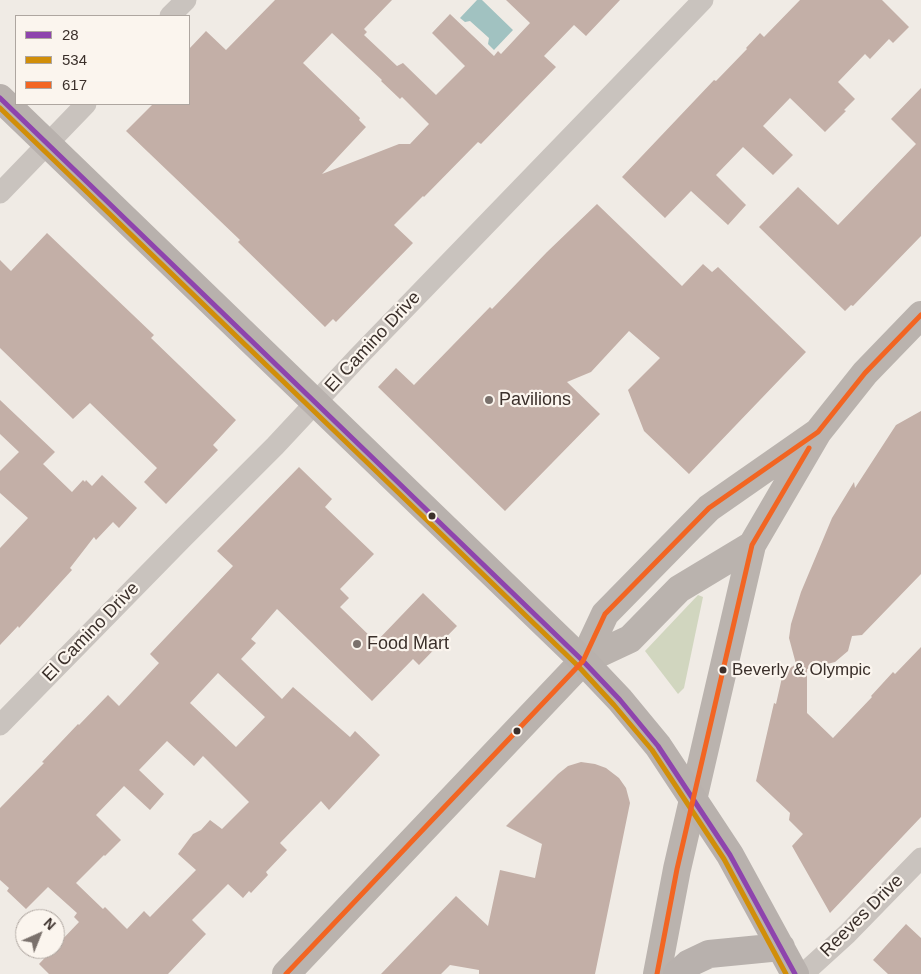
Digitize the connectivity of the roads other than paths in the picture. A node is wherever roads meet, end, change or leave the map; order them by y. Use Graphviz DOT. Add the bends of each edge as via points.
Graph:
graph roads {
  1 [pos="186,0"];
  2 [pos="703,0"];
  3 [pos="171,15"];
  4 [pos="0,98"];
  5 [pos="85,105"];
  6 [pos="47,144"];
  7 [pos="0,193"];
  8 [pos="921,315"];
  9 [pos="315,403"];
  10 [pos="818,432"];
  11 [pos="752,545"];
  12 [pos="583,662"];
  13 [pos="0,725"];
  14 [pos="693,798"];
  15 [pos="921,858"];
  16 [pos="781,947"];
  17 [pos="286,974"];
  18 [pos="657,974"];
  19 [pos="677,974"];
  20 [pos="795,974"];
  21 [pos="803,974"];
  1 -- 3 [label="street"];
  2 -- 9 [label="street, El Camino Drive"];
  4 -- 6 [label="main road"];
  5 -- 6 [label="street"];
  6 -- 7 [label="street"];
  6 -- 9 [label="main road"];
  8 -- 10 [label="street" via="865,373"];
  9 -- 12 [label="main road"];
  9 -- 13 [label="street, El Camino Drive"];
  10 -- 11 [label="street"];
  10 -- 12 [label="street" via="709,508 605,614"];
  11 -- 12 [label="street" via="679,589 630,639"];
  11 -- 14 [label="street"];
  12 -- 14 [label="main road" via="658,746"];
  12 -- 17 [label="street"];
  14 -- 16 [label="main road" via="730,855"];
  14 -- 18 [label="street"];
  15 -- 21 [label="street, Reeves Drive"];
  16 -- 19 [label="main road" via="709,954 688,964"];
  16 -- 20 [label="main road"];
}
